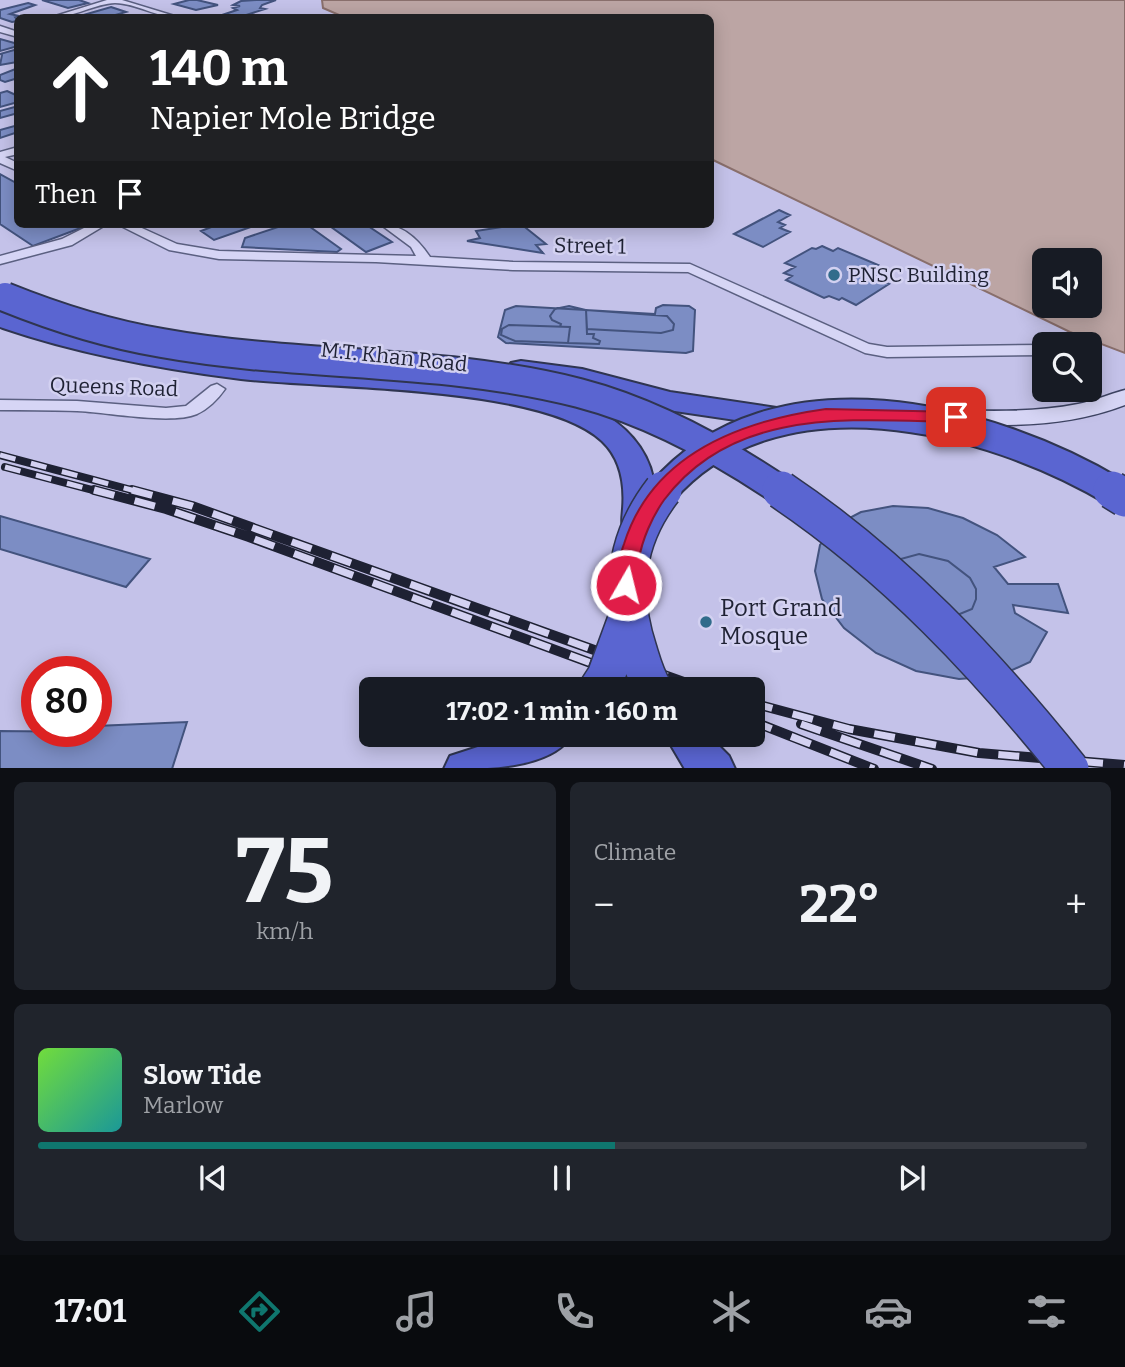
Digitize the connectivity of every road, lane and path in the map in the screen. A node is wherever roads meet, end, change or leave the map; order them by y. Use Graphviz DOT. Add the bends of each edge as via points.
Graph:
graph roads {
  1 [pos="114,0"];
  2 [pos="67,14"];
  3 [pos="163,14"];
  4 [pos="93,228"];
  5 [pos="132,228"];
  6 [pos="392,228"];
  7 [pos="0,260"];
  8 [pos="425,260"];
  9 [pos="1,299"];
  10 [pos="1032,351"];
  11 [pos="217,389"];
  12 [pos="1125,397"];
  13 [pos="0,405"];
  14 [pos="901,415"];
  15 [pos="791,419"];
  16 [pos="1125,498"];
  17 [pos="637,531"];
  18 [pos="628,615"];
  19 [pos="605,677"];
  20 [pos="647,677"];
  21 [pos="532,747"];
  22 [pos="693,747"];
  23 [pos="465,768"];
  24 [pos="714,768"];
  25 [pos="1052,768"];
  26 [pos="1070,768"];
  1 -- 2 [label="street"];
  1 -- 3 [label="street"];
  4 -- 7 [label="street" via="67,242"];
  5 -- 8 [label="street, Street 1" via="174,247 219,255"];
  6 -- 8 [label="street" via="416,245"];
  8 -- 10 [label="street, Street 1" via="690,268 865,348 887,352"];
  9 -- 15 [label="highway, M.T. Khan Road" via="25,293 163,331 570,376 668,401"];
  9 -- 17 [label="highway, M.T. Khan Road" via="61,337 215,368 480,391 552,404 597,422 629,453 642,491"];
  9 -- 25 [label="highway, bridge" via="98,335 172,350 472,380 565,397 621,415 744,480 867,568 942,640"];
  9 -- 26 [label="highway, bridge" via="155,341 258,356 487,375 624,407 756,474 878,563 963,642"];
  11 -- 13 [label="street, Queens Road" via="190,411 166,413"];
  12 -- 14 [label="main road, bridge" via="1067,414 1012,419"];
  14 -- 15 [label="highway, bridge"];
  14 -- 16 [label="highway, bridge" via="1012,441 1069,465"];
  15 -- 17 [label="highway, bridge" via="713,447 681,470 656,498"];
  17 -- 18 [label="highway, bridge" via="626,585"];
  18 -- 19 [label="highway, bridge"];
  18 -- 20 [label="highway, bridge"];
  21 -- 23 [label="highway" via="497,762"];
  22 -- 24 [label="highway"];
}
